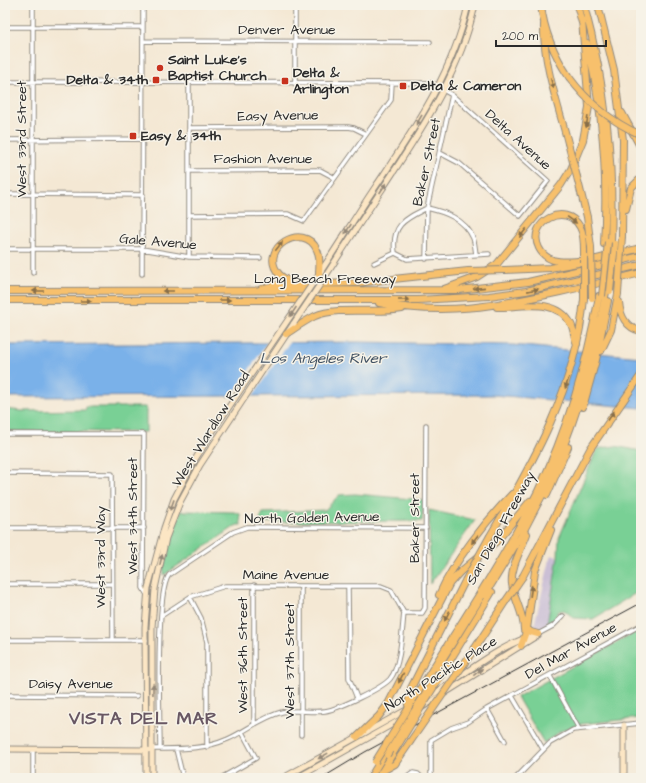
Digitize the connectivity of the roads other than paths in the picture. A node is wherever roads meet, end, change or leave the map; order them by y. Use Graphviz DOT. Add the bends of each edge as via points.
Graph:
graph roads {
  1 [pos="33,5"];
  2 [pos="143,5"];
  3 [pos="296,5"];
  4 [pos="468,5"];
  5 [pos="475,5"];
  6 [pos="541,5"];
  7 [pos="577,5"];
  8 [pos="583,5"];
  9 [pos="588,5"];
  10 [pos="598,5"];
  11 [pos="582,20"];
  12 [pos="544,24"];
  13 [pos="5,27"];
  14 [pos="33,27"];
  15 [pos="143,27"];
  16 [pos="143,41"];
  17 [pos="296,42"];
  18 [pos="430,42"];
  19 [pos="5,82"];
  20 [pos="33,82"];
  21 [pos="143,83"];
  22 [pos="189,83"];
  23 [pos="392,83"];
  24 [pos="296,84"];
  25 [pos="439,86"];
  26 [pos="445,90"];
  27 [pos="452,95"];
  28 [pos="620,109"];
  29 [pos="189,128"];
  30 [pos="366,134"];
  31 [pos="641,135"];
  32 [pos="143,139"];
  33 [pos="5,140"];
  34 [pos="33,140"];
  35 [pos="641,148"];
  36 [pos="440,153"];
  37 [pos="189,171"];
  38 [pos="335,178"];
  39 [pos="641,178"];
  40 [pos="5,194"];
  41 [pos="33,194"];
  42 [pos="142,195"];
  43 [pos="427,208"];
  44 [pos="189,215"];
  45 [pos="622,236"];
  46 [pos="609,244"];
  47 [pos="641,248"];
  48 [pos="5,249"];
  49 [pos="33,249"];
  50 [pos="142,249"];
  51 [pos="396,253"];
  52 [pos="476,254"];
  53 [pos="489,254"];
  54 [pos="641,256"];
  55 [pos="189,257"];
  56 [pos="260,258"];
  57 [pos="426,259"];
  58 [pos="596,259"];
  59 [pos="374,264"];
  60 [pos="641,265"];
  61 [pos="33,273"];
  62 [pos="142,274"];
  63 [pos="641,275"];
  64 [pos="317,277"];
  65 [pos="294,284"];
  66 [pos="440,290"];
  67 [pos="5,291"];
  68 [pos="255,291"];
  69 [pos="604,294"];
  70 [pos="618,294"];
  71 [pos="5,300"];
  72 [pos="365,300"];
  73 [pos="481,307"];
  74 [pos="407,308"];
  75 [pos="595,315"];
  76 [pos="598,329"];
  77 [pos="641,331"];
  78 [pos="286,334"];
  79 [pos="577,346"];
  80 [pos="596,360"];
  81 [pos="641,375"];
  82 [pos="426,425"];
  83 [pos="5,434"];
  84 [pos="565,442"];
  85 [pos="5,473"];
  86 [pos="518,487"];
  87 [pos="538,490"];
  88 [pos="553,517"];
  89 [pos="5,528"];
  90 [pos="113,528"];
  91 [pos="144,528"];
  92 [pos="426,528"];
  93 [pos="527,534"];
  94 [pos="5,584"];
  95 [pos="112,584"];
  96 [pos="254,586"];
  97 [pos="301,586"];
  98 [pos="348,586"];
  99 [pos="147,596"];
  100 [pos="190,597"];
  101 [pos="404,614"];
  102 [pos="161,616"];
  103 [pos="563,616"];
  104 [pos="641,624"];
  105 [pos="525,628"];
  106 [pos="538,634"];
  107 [pos="5,640"];
  108 [pos="113,640"];
  109 [pos="146,640"];
  110 [pos="522,642"];
  111 [pos="418,643"];
  112 [pos="550,676"];
  113 [pos="5,695"];
  114 [pos="137,696"];
  115 [pos="512,696"];
  116 [pos="357,698"];
  117 [pos="408,709"];
  118 [pos="487,709"];
  119 [pos="301,711"];
  120 [pos="641,723"];
  121 [pos="254,724"];
  122 [pos="624,725"];
  123 [pos="579,729"];
  124 [pos="242,732"];
  125 [pos="301,736"];
  126 [pos="359,740"];
  127 [pos="505,741"];
  128 [pos="207,747"];
  129 [pos="5,749"];
  130 [pos="33,749"];
  131 [pos="153,749"];
  132 [pos="160,749"];
  133 [pos="176,749"];
  134 [pos="544,749"];
  135 [pos="146,750"];
  136 [pos="385,756"];
  137 [pos="381,772"];
  138 [pos="34,778"];
  139 [pos="146,778"];
  140 [pos="152,778"];
  141 [pos="183,778"];
  142 [pos="221,778"];
  143 [pos="283,778"];
  144 [pos="297,778"];
  145 [pos="365,778"];
  146 [pos="370,778"];
  147 [pos="373,778"];
  148 [pos="378,778"];
  149 [pos="406,778"];
  150 [pos="422,778"];
  151 [pos="431,778"];
  152 [pos="516,778"];
  153 [pos="624,778"];
  1 -- 14 [label="street, West 33rd Street"];
  2 -- 15 [label="street"];
  3 -- 17 [label="street"];
  4 -- 25 [label="main road, West Wardlow Road" via="456,47"];
  5 -- 26 [label="main road, West Wardlow Road" via="462,50"];
  6 -- 12 [label="highway"];
  7 -- 11 [label="highway, San Diego Freeway"];
  8 -- 46 [label="highway" via="604,105 608,155"];
  9 -- 46 [label="highway, San Diego Freeway" via="604,66 612,128 616,175"];
  10 -- 28 [label="highway"];
  11 -- 46 [label="highway, San Diego Freeway" via="593,67 602,130"];
  11 -- 66 [label="highway, one-way" via="589,107 583,140 571,169 552,197 497,264 477,277"];
  12 -- 31 [label="highway, bridge" via="569,77 599,109 617,123"];
  12 -- 75 [label="highway, one-way, bridge" via="547,64 587,217 592,247 592,298"];
  13 -- 14 [label="street"];
  14 -- 15 [label="street"];
  14 -- 20 [label="street, West 33rd Street"];
  15 -- 16 [label="street"];
  16 -- 17 [label="street, Denver Avenue"];
  16 -- 21 [label="street"];
  17 -- 18 [label="street, Denver Avenue"];
  17 -- 24 [label="street"];
  19 -- 20 [label="street, Delta Avenue"];
  20 -- 21 [label="street, Delta Avenue"];
  20 -- 34 [label="street, West 33rd Street"];
  21 -- 22 [label="street, Delta Avenue"];
  21 -- 32 [label="street"];
  22 -- 24 [label="street, Delta Avenue"];
  22 -- 29 [label="street"];
  23 -- 24 [label="street, Delta Avenue"];
  23 -- 25 [label="street, Delta Avenue" via="431,83"];
  23 -- 30 [label="street" via="391,100"];
  25 -- 26 [label="street, Delta Avenue"];
  25 -- 64 [label="main road, West Wardlow Road, one-way"];
  26 -- 27 [label="street, Delta Avenue"];
  78 -- 26 [label="main road, West Wardlow Road, one-way, bridge" via="423,128"];
  27 -- 36 [label="street, Baker Street"];
  27 -- 36 [label="street, Delta Avenue" via="548,181 520,216 459,163"];
  28 -- 35 [label="highway"];
  28 -- 45 [label="highway" via="624,162"];
  29 -- 30 [label="street, Easy Avenue" via="348,127"];
  29 -- 37 [label="street"];
  30 -- 38 [label="street"];
  32 -- 34 [label="street"];
  32 -- 42 [label="street"];
  33 -- 34 [label="street"];
  34 -- 41 [label="street, West 33rd Street"];
  36 -- 43 [label="street, Baker Street"];
  37 -- 38 [label="street, Fashion Avenue" via="320,170"];
  37 -- 44 [label="street"];
  38 -- 44 [label="street" via="304,221 288,214"];
  39 -- 45 [label="highway" via="629,194"];
  40 -- 41 [label="street"];
  41 -- 42 [label="street"];
  41 -- 49 [label="street, West 33rd Street"];
  42 -- 50 [label="street"];
  43 -- 51 [label="street" via="408,217 399,227 394,240"];
  43 -- 52 [label="street" via="447,213 463,225 473,238"];
  43 -- 57 [label="street, Baker Street"];
  44 -- 55 [label="street"];
  45 -- 70 [label="highway, bridge"];
  46 -- 69 [label="highway, San Diego Freeway"];
  46 -- 69 [label="highway, San Diego Freeway, bridge"];
  47 -- 58 [label="highway"];
  48 -- 49 [label="street, Gale Avenue"];
  49 -- 50 [label="street, Gale Avenue"];
  49 -- 61 [label="street, West 33rd Street"];
  50 -- 55 [label="street, Gale Avenue"];
  50 -- 62 [label="street"];
  51 -- 57 [label="street" via="407,260"];
  51 -- 59 [label="street"];
  52 -- 53 [label="street"];
  52 -- 57 [label="street"];
  54 -- 66 [label="highway, Long Beach Freeway, one-way" via="528,282"];
  55 -- 56 [label="street, Gale Avenue"];
  58 -- 65 [label="highway, bridge" via="550,268 468,271 356,282"];
  58 -- 79 [label="highway, one-way, bridge" via="559,261 550,259 538,246 538,231 543,222 549,217 561,215 571,217 581,229 584,251 584,299"];
  72 -- 60 [label="highway, Long Beach Freeway, one-way" via="489,296 551,286"];
  63 -- 73 [label="highway"];
  65 -- 64 [label="highway, one-way" via="278,273 274,262 275,251 288,239 301,237 313,243 319,255"];
  64 -- 99 [label="main road, West Wardlow Road, one-way, bridge" via="194,461 174,499"];
  65 -- 68 [label="highway" via="276,284"];
  66 -- 68 [label="highway, Long Beach Freeway"];
  68 -- 67 [label="highway, Long Beach Freeway, one-way"];
  69 -- 75 [label="highway, San Diego Freeway"];
  69 -- 76 [label="highway, San Diego Freeway"];
  70 -- 77 [label="highway" via="622,317"];
  70 -- 80 [label="highway" via="611,330"];
  71 -- 72 [label="highway, Long Beach Freeway, one-way"];
  72 -- 74 [label="highway"];
  73 -- 74 [label="highway" via="454,310"];
  73 -- 79 [label="highway" via="545,306 559,310 572,326"];
  74 -- 78 [label="highway" via="387,312 328,313 315,316"];
  75 -- 76 [label="highway, San Diego Freeway"];
  76 -- 80 [label="highway, San Diego Freeway"];
  76 -- 84 [label="highway, San Diego Freeway" via="576,395"];
  131 -- 78 [label="main road, West Wardlow Road, one-way" via="152,627 155,589 166,538 180,502 200,464"];
  79 -- 86 [label="highway, one-way" via="563,395 542,443"];
  80 -- 84 [label="highway, San Diego Freeway" via="583,407"];
  88 -- 81 [label="highway, one-way" via="590,449"];
  82 -- 92 [label="street, Baker Street"];
  83 -- 91 [label="street, West 34th Street" via="144,434"];
  84 -- 87 [label="highway, San Diego Freeway"];
  84 -- 93 [label="highway, San Diego Freeway" via="556,477"];
  84 -- 136 [label="highway, bridge" via="520,532"];
  85 -- 90 [label="street, West 33rd Way" via="112,474"];
  86 -- 111 [label="highway, one-way" via="499,507 451,572"];
  86 -- 117 [label="highway, one-way, bridge" via="465,581 411,688"];
  87 -- 111 [label="highway" via="497,541 455,577"];
  87 -- 117 [label="highway, San Diego Freeway" via="511,541"];
  105 -- 88 [label="highway, one-way" via="534,578"];
  88 -- 137 [label="highway, bridge" via="522,576 474,648 395,764"];
  89 -- 90 [label="street"];
  90 -- 91 [label="street"];
  90 -- 95 [label="street, West 33rd Way"];
  91 -- 99 [label="street, West 34th Street" via="143,588"];
  92 -- 101 [label="street, Baker Street" via="424,611 419,614"];
  92 -- 102 [label="street, North Golden Avenue" via="247,527 233,532 166,579"];
  93 -- 105 [label="highway" via="512,582"];
  93 -- 137 [label="highway, San Diego Freeway, bridge"];
  94 -- 95 [label="street"];
  95 -- 108 [label="street, West 33rd Way"];
  96 -- 97 [label="street, Maine Avenue"];
  96 -- 100 [label="street, Maine Avenue" via="225,586"];
  96 -- 121 [label="street, West 36th Street"];
  97 -- 98 [label="street, Maine Avenue"];
  97 -- 119 [label="street, West 37th Street"];
  98 -- 101 [label="street, Maine Avenue" via="386,587 395,595"];
  98 -- 116 [label="street" via="349,678"];
  99 -- 109 [label="main road, West Wardlow Road"];
  100 -- 102 [label="street, Maine Avenue"];
  100 -- 128 [label="street" via="201,618 207,642"];
  101 -- 116 [label="street" via="397,658 391,677"];
  102 -- 132 [label="street"];
  103 -- 106 [label="street, North Pacific Place" via="553,626"];
  104 -- 112 [label="street, Del Mar Avenue"];
  105 -- 106 [label="highway"];
  105 -- 110 [label="highway"];
  106 -- 110 [label="main road, North Pacific Place"];
  107 -- 108 [label="street"];
  108 -- 109 [label="street"];
  109 -- 135 [label="main road, West Wardlow Road"];
  110 -- 126 [label="main road, North Pacific Place" via="454,689"];
  111 -- 126 [label="highway, one-way" via="388,704"];
  112 -- 115 [label="street, Del Mar Avenue"];
  112 -- 123 [label="street"];
  113 -- 114 [label="street, Daisy Avenue"];
  115 -- 118 [label="street, Del Mar Avenue"];
  115 -- 134 [label="street"];
  116 -- 119 [label="street" via="332,710"];
  117 -- 145 [label="highway, San Diego Freeway, bridge"];
  118 -- 127 [label="street"];
  118 -- 151 [label="street, Del Mar Avenue" via="468,722 451,728 431,740"];
  119 -- 121 [label="street" via="283,712"];
  119 -- 125 [label="street, West 37th Street"];
  120 -- 122 [label="street"];
  121 -- 124 [label="street"];
  122 -- 123 [label="street"];
  122 -- 153 [label="main road"];
  123 -- 134 [label="street" via="565,734"];
  124 -- 128 [label="street"];
  124 -- 142 [label="street" via="256,758"];
  126 -- 143 [label="main road, one-way"];
  126 -- 144 [label="main road"];
  128 -- 133 [label="street"];
  129 -- 130 [label="main road"];
  130 -- 135 [label="main road"];
  130 -- 138 [label="street"];
  131 -- 132 [label="street"];
  131 -- 135 [label="main road"];
  131 -- 140 [label="main road, West Wardlow Road"];
  132 -- 133 [label="street"];
  133 -- 141 [label="street"];
  134 -- 152 [label="street"];
  135 -- 139 [label="main road, West Wardlow Road"];
  136 -- 146 [label="highway"];
  136 -- 147 [label="highway"];
  137 -- 148 [label="highway, San Diego Freeway"];
  149 -- 150 [label="street" via="413,773"];
}
